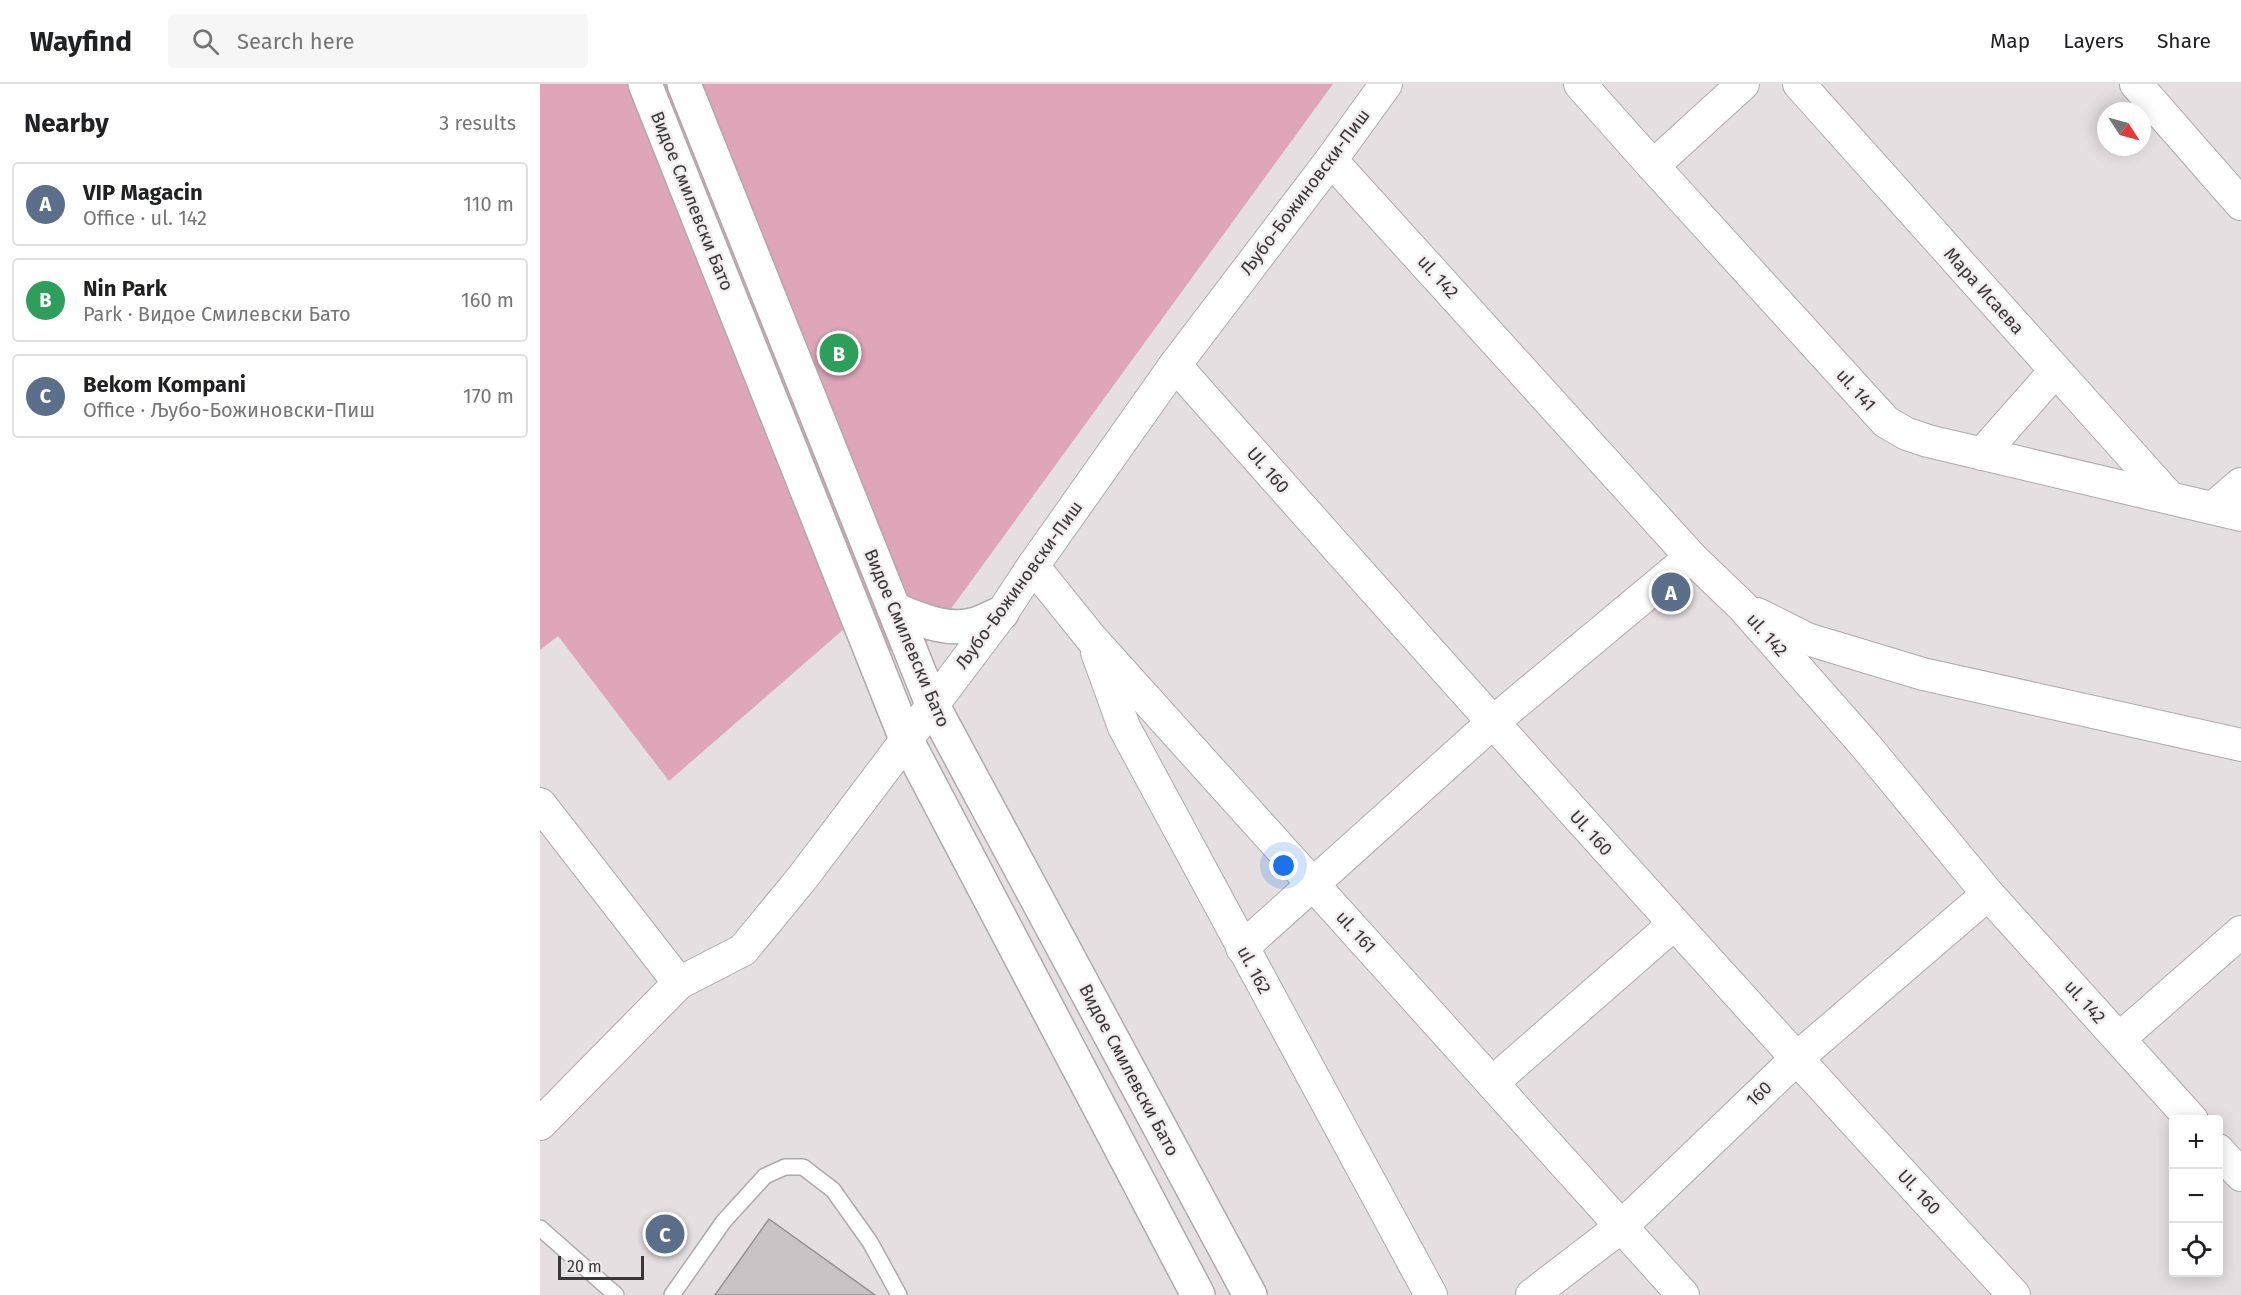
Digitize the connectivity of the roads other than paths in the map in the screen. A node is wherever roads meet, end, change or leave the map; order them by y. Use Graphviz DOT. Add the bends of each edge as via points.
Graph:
graph roads {
  1 [pos="645,84"];
  2 [pos="684,84"];
  3 [pos="1386,84"];
  4 [pos="1581,84"];
  5 [pos="1743,84"];
  6 [pos="1800,84"];
  7 [pos="2136,84"];
  8 [pos="1331,160"];
  9 [pos="1653,166"];
  10 [pos="2241,204"];
  11 [pos="1175,365"];
  12 [pos="2055,371"];
  13 [pos="1982,454"];
  14 [pos="2241,484"];
  15 [pos="2169,497"];
  16 [pos="2227,511"];
  17 [pos="1691,557"];
  18 [pos="1033,566"];
  19 [pos="1742,606"];
  20 [pos="894,609"];
  21 [pos="1002,613"];
  22 [pos="1091,638"];
  23 [pos="932,704"];
  24 [pos="1492,723"];
  25 [pos="906,739"];
  26 [pos="2241,745"];
  27 [pos="540,804"];
  28 [pos="1312,885"];
  29 [pos="1988,894"];
  30 [pos="1674,924"];
  31 [pos="2241,932"];
  32 [pos="1242,948"];
  33 [pos="679,983"];
  34 [pos="2119,1039"];
  35 [pos="1796,1059"];
  36 [pos="1492,1083"];
  37 [pos="2188,1115"];
  38 [pos="540,1124"];
  39 [pos="2223,1155"];
  40 [pos="2241,1174"];
  41 [pos="1622,1226"];
  42 [pos="540,1228"];
  43 [pos="616,1295"];
  44 [pos="672,1295"];
  45 [pos="899,1295"];
  46 [pos="1198,1295"];
  47 [pos="1250,1295"];
  48 [pos="1431,1295"];
  49 [pos="1532,1295"];
  50 [pos="1683,1295"];
  51 [pos="2014,1295"];
  1 -- 25 [label="street, Видое Смилевски Бато"];
  2 -- 20 [label="street, Видое Смилевски Бато"];
  3 -- 8 [label="street, Љубо-Божиновски-Пиш"];
  4 -- 9 [label="street, ul. 141"];
  5 -- 9 [label="street"];
  6 -- 12 [label="street, Мара Исаева"];
  7 -- 10 [label="street"];
  8 -- 11 [label="street, Љубо-Божиновски-Пиш"];
  8 -- 17 [label="street, ul. 142"];
  9 -- 13 [label="street, ul. 141" via="1886,422 1918,437"];
  11 -- 18 [label="street, Љубо-Божиновски-Пиш"];
  11 -- 24 [label="street, Ul. 160"];
  12 -- 13 [label="street"];
  12 -- 15 [label="street, Мара Исаева"];
  13 -- 15 [label="street, ul. 141"];
  14 -- 16 [label="street"];
  15 -- 16 [label="street, ul. 141"];
  17 -- 19 [label="street, ul. 142"];
  17 -- 24 [label="street"];
  18 -- 21 [label="street, Љубо-Божиновски-Пиш"];
  18 -- 22 [label="street, ul. 161"];
  19 -- 26 [label="street" via="1807,639 1891,665"];
  19 -- 29 [label="street, ul. 142" via="1865,745"];
  20 -- 21 [label="street" via="947,626 975,624"];
  20 -- 23 [label="street, Видое Смилевски Бато"];
  21 -- 23 [label="street, Љубо-Божиновски-Пиш"];
  22 -- 28 [label="street, ul. 161"];
  22 -- 32 [label="street, ul. 162" via="1124,727"];
  23 -- 25 [label="street, Љубо-Божиновски-Пиш"];
  23 -- 47 [label="street, Видое Смилевски Бато"];
  24 -- 28 [label="street"];
  24 -- 30 [label="street, Ul. 160"];
  25 -- 33 [label="street, Љубо-Божиновски-Пиш" via="743,950"];
  25 -- 46 [label="street, Видое Смилевски Бато"];
  27 -- 33 [label="street"];
  28 -- 32 [label="street"];
  28 -- 36 [label="street, ul. 161"];
  29 -- 34 [label="street, ul. 142"];
  29 -- 35 [label="street, 160"];
  30 -- 35 [label="street, Ul. 160"];
  30 -- 36 [label="street"];
  31 -- 34 [label="street"];
  32 -- 48 [label="street, ul. 162"];
  33 -- 38 [label="street, Љубо-Божиновски-Пиш"];
  34 -- 37 [label="street, ul. 142"];
  35 -- 41 [label="street, 160"];
  35 -- 51 [label="street, Ul. 160"];
  36 -- 41 [label="street, ul. 161"];
  39 -- 40 [label="street"];
  41 -- 49 [label="street, 160"];
  41 -- 50 [label="street, ul. 161"];
  42 -- 43 [label="lane"];
  44 -- 45 [label="lane" via="724,1221 765,1176 785,1167 803,1167 832,1190 870,1242"];
}
